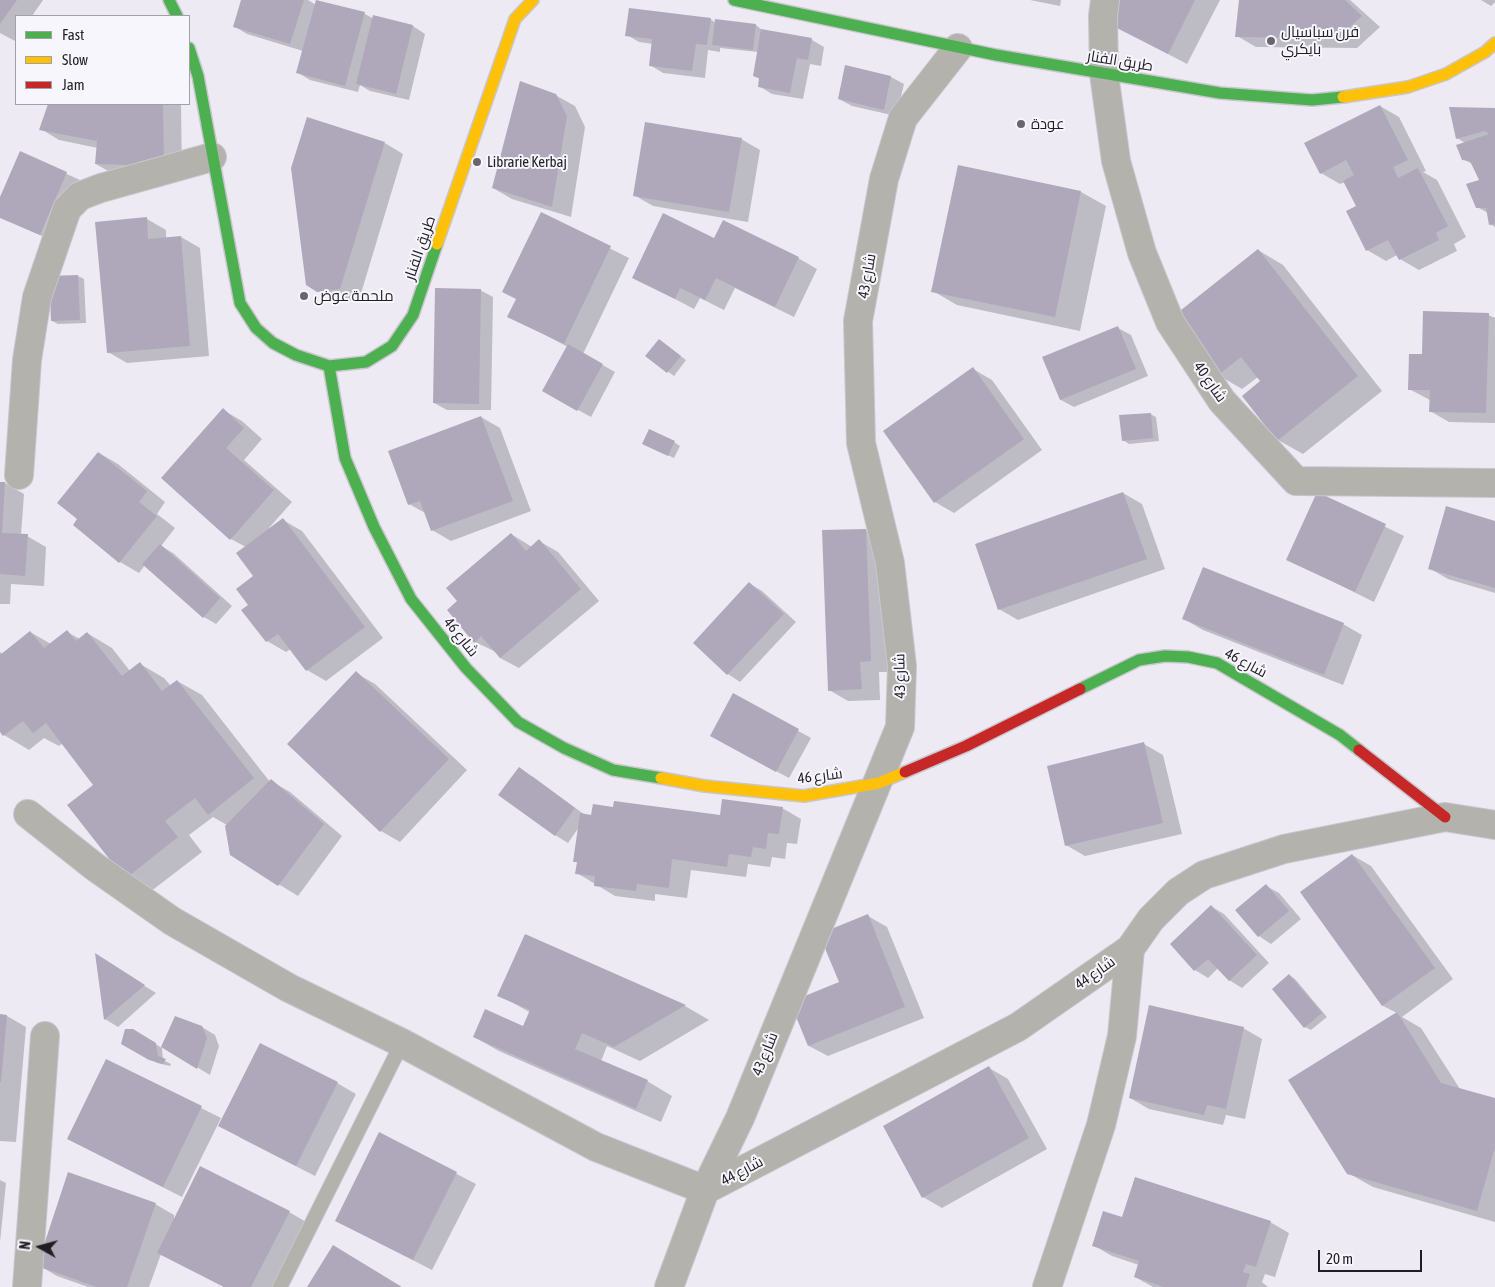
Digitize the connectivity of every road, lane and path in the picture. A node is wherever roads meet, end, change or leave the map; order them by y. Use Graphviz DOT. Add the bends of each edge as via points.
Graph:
graph roads {
  1 [pos="169,0"];
  2 [pos="533,0"];
  3 [pos="734,0"];
  4 [pos="1105,0"];
  5 [pos="176,15"];
  6 [pos="958,48"];
  7 [pos="190,51"];
  8 [pos="1492,53"];
  9 [pos="1104,74"];
  10 [pos="212,156"];
  11 [pos="329,366"];
  12 [pos="19,475"];
  13 [pos="1495,483"];
  14 [pos="878,783"];
  15 [pos="28,814"];
  16 [pos="1445,817"];
  17 [pos="1495,825"];
  18 [pos="1130,948"];
  19 [pos="44,1036"];
  20 [pos="402,1043"];
  21 [pos="705,1190"];
  22 [pos="27,1287"];
  23 [pos="280,1287"];
  24 [pos="669,1287"];
  25 [pos="1047,1287"];
  1 -- 5 [label="street"];
  2 -- 11 [label="street, طريق الفنار" via="514,19 413,315 392,346 366,362"];
  3 -- 6 [label="street, طريق الفنار"];
  4 -- 9 [label="street, شارع 40"];
  6 -- 9 [label="street, طريق الفنار"];
  6 -- 14 [label="street, شارع 43" via="903,118 884,179 858,321 861,443 890,563 902,666 900,728"];
  7 -- 10 [label="street, طريق الفنار" via="198,76"];
  8 -- 9 [label="street, طريق الفنار" via="1408,87 1312,100 1220,93"];
  9 -- 13 [label="street, شارع 40" via="1116,161 1142,253 1170,322 1222,400 1296,481"];
  10 -- 11 [label="street, طريق الفنار" via="240,303 256,328 273,343"];
  10 -- 12 [label="street" via="101,188 80,196 67,209 37,297 27,360"];
  11 -- 14 [label="street, شارع 46" via="345,458 374,527 411,599 466,668 518,722 612,770 705,786 804,796"];
  14 -- 16 [label="street, شارع 46" via="966,746 1139,660 1173,656 1218,663 1253,683 1340,735"];
  14 -- 21 [label="street, شارع 43" via="740,1118"];
  15 -- 20 [label="street" via="95,867 172,921 289,988"];
  16 -- 17 [label="street, شارع 44"];
  16 -- 18 [label="street, شارع 44" via="1284,849 1204,875 1178,892 1151,919"];
  18 -- 21 [label="street, شارع 44" via="1018,1027"];
  18 -- 25 [label="street" via="1122,1036 1101,1125"];
  19 -- 22 [label="street"];
  20 -- 21 [label="street" via="596,1147"];
  20 -- 23 [label="lane"];
  21 -- 24 [label="street, شارع 43"];
}
